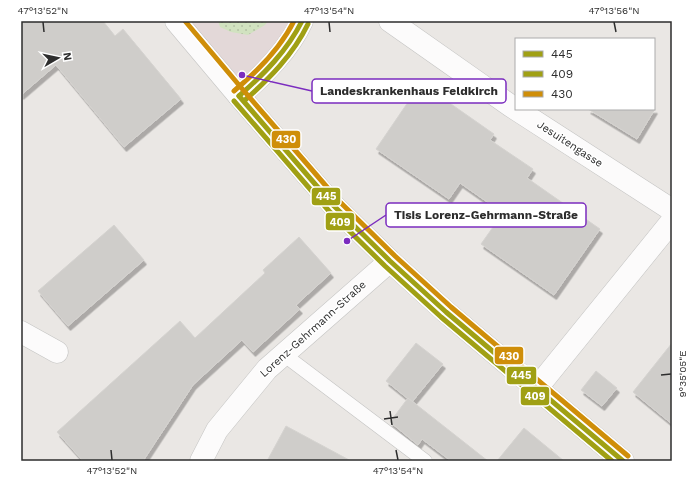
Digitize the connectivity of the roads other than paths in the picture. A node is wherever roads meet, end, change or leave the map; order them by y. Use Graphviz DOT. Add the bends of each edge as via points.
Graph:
graph roads {
  1 [pos="176,21"];
  2 [pos="302,21"];
  3 [pos="390,21"];
  4 [pos="239,96"];
  5 [pos="515,109"];
  6 [pos="517,110"];
  7 [pos="672,210"];
  8 [pos="672,221"];
  9 [pos="390,260"];
  10 [pos="21,332"];
  11 [pos="57,352"];
  12 [pos="283,354"];
  13 [pos="536,389"];
  14 [pos="201,461"];
  15 [pos="425,461"];
  16 [pos="623,461"];
  1 -- 4 [label="street"];
  2 -- 4 [label="street" via="282,53 256,82"];
  3 -- 5 [label="street, Jesuitengasse"];
  4 -- 9 [label="street" via="334,206"];
  6 -- 7 [label="street, Jesuitengasse"];
  8 -- 13 [label="street"];
  9 -- 12 [label="street, Lorenz-Gehrmann-Straße"];
  9 -- 13 [label="street"];
  10 -- 11 [label="street"];
  12 -- 14 [label="street, Lorenz-Gehrmann-Straße" via="267,369 217,430"];
  12 -- 15 [label="lane"];
  13 -- 16 [label="street"];
}
